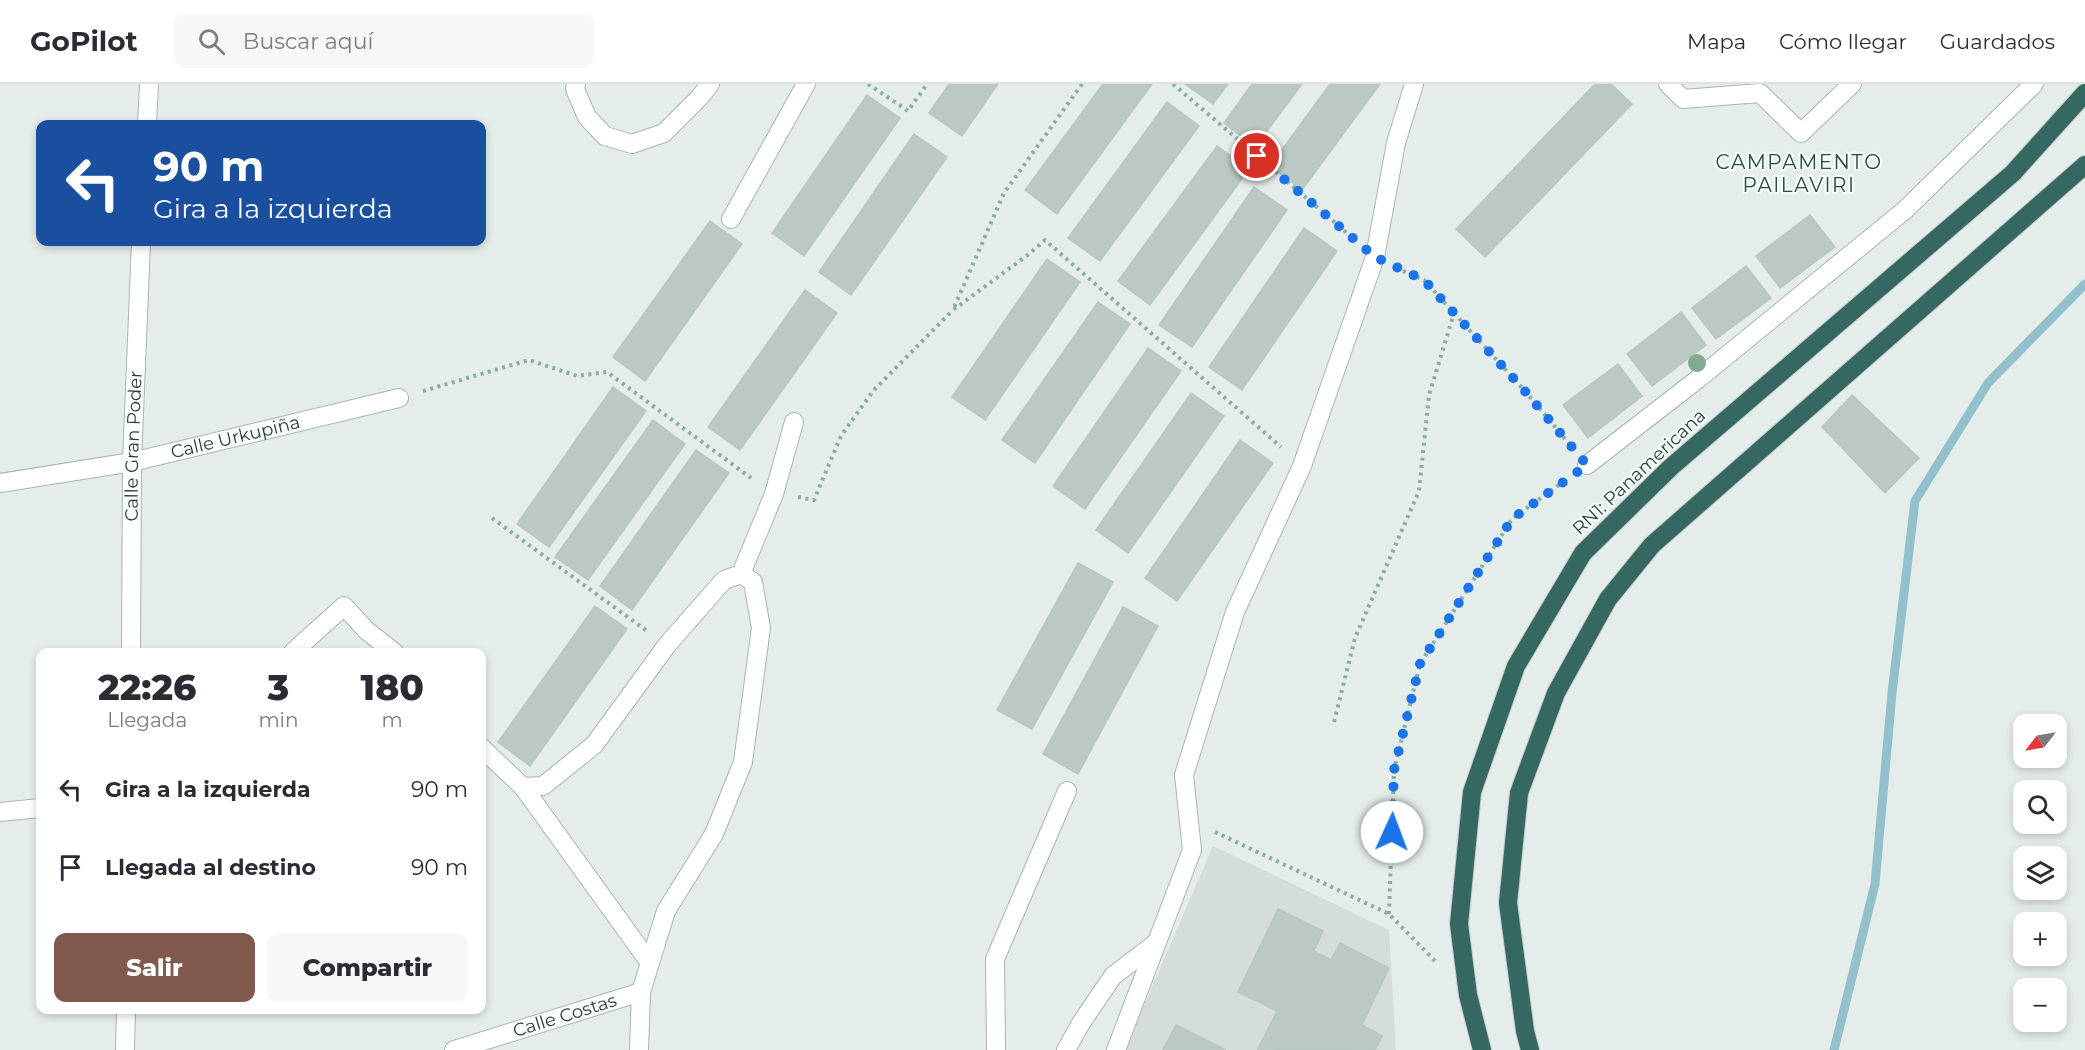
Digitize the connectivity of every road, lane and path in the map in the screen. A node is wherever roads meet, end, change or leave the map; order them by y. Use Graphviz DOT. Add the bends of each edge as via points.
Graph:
graph roads {
  1 [pos="148,84"];
  2 [pos="576,84"];
  3 [pos="710,84"];
  4 [pos="806,84"];
  5 [pos="868,84"];
  6 [pos="927,84"];
  7 [pos="1082,84"];
  8 [pos="1173,84"];
  9 [pos="1414,84"];
  10 [pos="1668,84"];
  11 [pos="1852,84"];
  12 [pos="2034,84"];
  13 [pos="2085,93"];
  14 [pos="147,120"];
  15 [pos="2085,165"];
  16 [pos="731,219"];
  17 [pos="141,246"];
  18 [pos="1375,257"];
  19 [pos="954,310"];
  20 [pos="1454,313"];
  21 [pos="399,398"];
  22 [pos="795,422"];
  23 [pos="132,462"];
  24 [pos="1587,465"];
  25 [pos="1302,466"];
  26 [pos="0,483"];
  27 [pos="774,494"];
  28 [pos="492,518"];
  29 [pos="741,574"];
  30 [pos="667,645"];
  31 [pos="131,648"];
  32 [pos="297,648"];
  33 [pos="389,648"];
  34 [pos="1334,722"];
  35 [pos="486,752"];
  36 [pos="523,787"];
  37 [pos="1067,791"];
  38 [pos="36,808"];
  39 [pos="0,812"];
  40 [pos="1189,820"];
  41 [pos="1389,914"];
  42 [pos="1157,942"];
  43 [pos="650,963"];
  44 [pos="641,992"];
  45 [pos="1468,995"];
  46 [pos="126,1014"];
  47 [pos="125,1050"];
  48 [pos="454,1050"];
  49 [pos="639,1050"];
  50 [pos="996,1050"];
  51 [pos="1066,1050"];
  52 [pos="1116,1050"];
  53 [pos="1482,1050"];
  54 [pos="1530,1050"];
  1 -- 14 [label="street"];
  2 -- 3 [label="street" via="587,117 605,136 632,144 664,133"];
  4 -- 16 [label="street"];
  5 -- 6 [label="path" via="908,111"];
  7 -- 19 [label="path" via="1004,193"];
  8 -- 18 [label="path"];
  9 -- 18 [label="street" via="1396,142"];
  10 -- 11 [label="street" via="1683,99 1760,93 1801,133"];
  12 -- 24 [label="street" via="1905,210"];
  13 -- 45 [label="highway, RN1: Panamericana" via="2013,173 1671,466 1583,553 1516,666 1472,792 1459,924"];
  15 -- 54 [label="highway" via="1652,545 1608,598 1556,693 1519,793 1508,903"];
  17 -- 23 [label="street, Calle Gran Poder"];
  18 -- 20 [label="path" via="1424,280"];
  18 -- 25 [label="street"];
  19 -- 25 [label="path" via="1045,240"];
  19 -- 27 [label="path" via="873,391 841,436 814,500"];
  20 -- 24 [label="path"];
  20 -- 34 [label="path" via="1429,395 1419,491 1355,638"];
  21 -- 23 [label="street, Calle Urkupiña"];
  21 -- 27 [label="path" via="529,360 577,376 607,372"];
  22 -- 27 [label="street"];
  23 -- 26 [label="street, Calle Urkupiña"];
  23 -- 31 [label="street, Calle Gran Poder"];
  24 -- 41 [label="path" via="1512,519 1420,664 1394,770"];
  25 -- 40 [label="street" via="1235,612 1184,775"];
  27 -- 29 [label="street"];
  28 -- 30 [label="path"];
  29 -- 30 [label="street" via="724,580"];
  29 -- 43 [label="street" via="753,582 761,628 743,762 714,834 666,911"];
  30 -- 36 [label="street" via="594,746 543,786"];
  32 -- 33 [label="street" via="344,606"];
  35 -- 36 [label="street"];
  36 -- 43 [label="street"];
  37 -- 50 [label="street" via="995,959"];
  38 -- 39 [label="street"];
  40 -- 41 [label="path"];
  40 -- 42 [label="street" via="1192,850"];
  41 -- 45 [label="path"];
  42 -- 51 [label="street" via="1113,976"];
  42 -- 52 [label="street"];
  43 -- 44 [label="street"];
  44 -- 48 [label="street, Calle Costas"];
  44 -- 49 [label="street"];
  45 -- 53 [label="highway, RN1: Panamericana"];
  46 -- 47 [label="street"];
}
